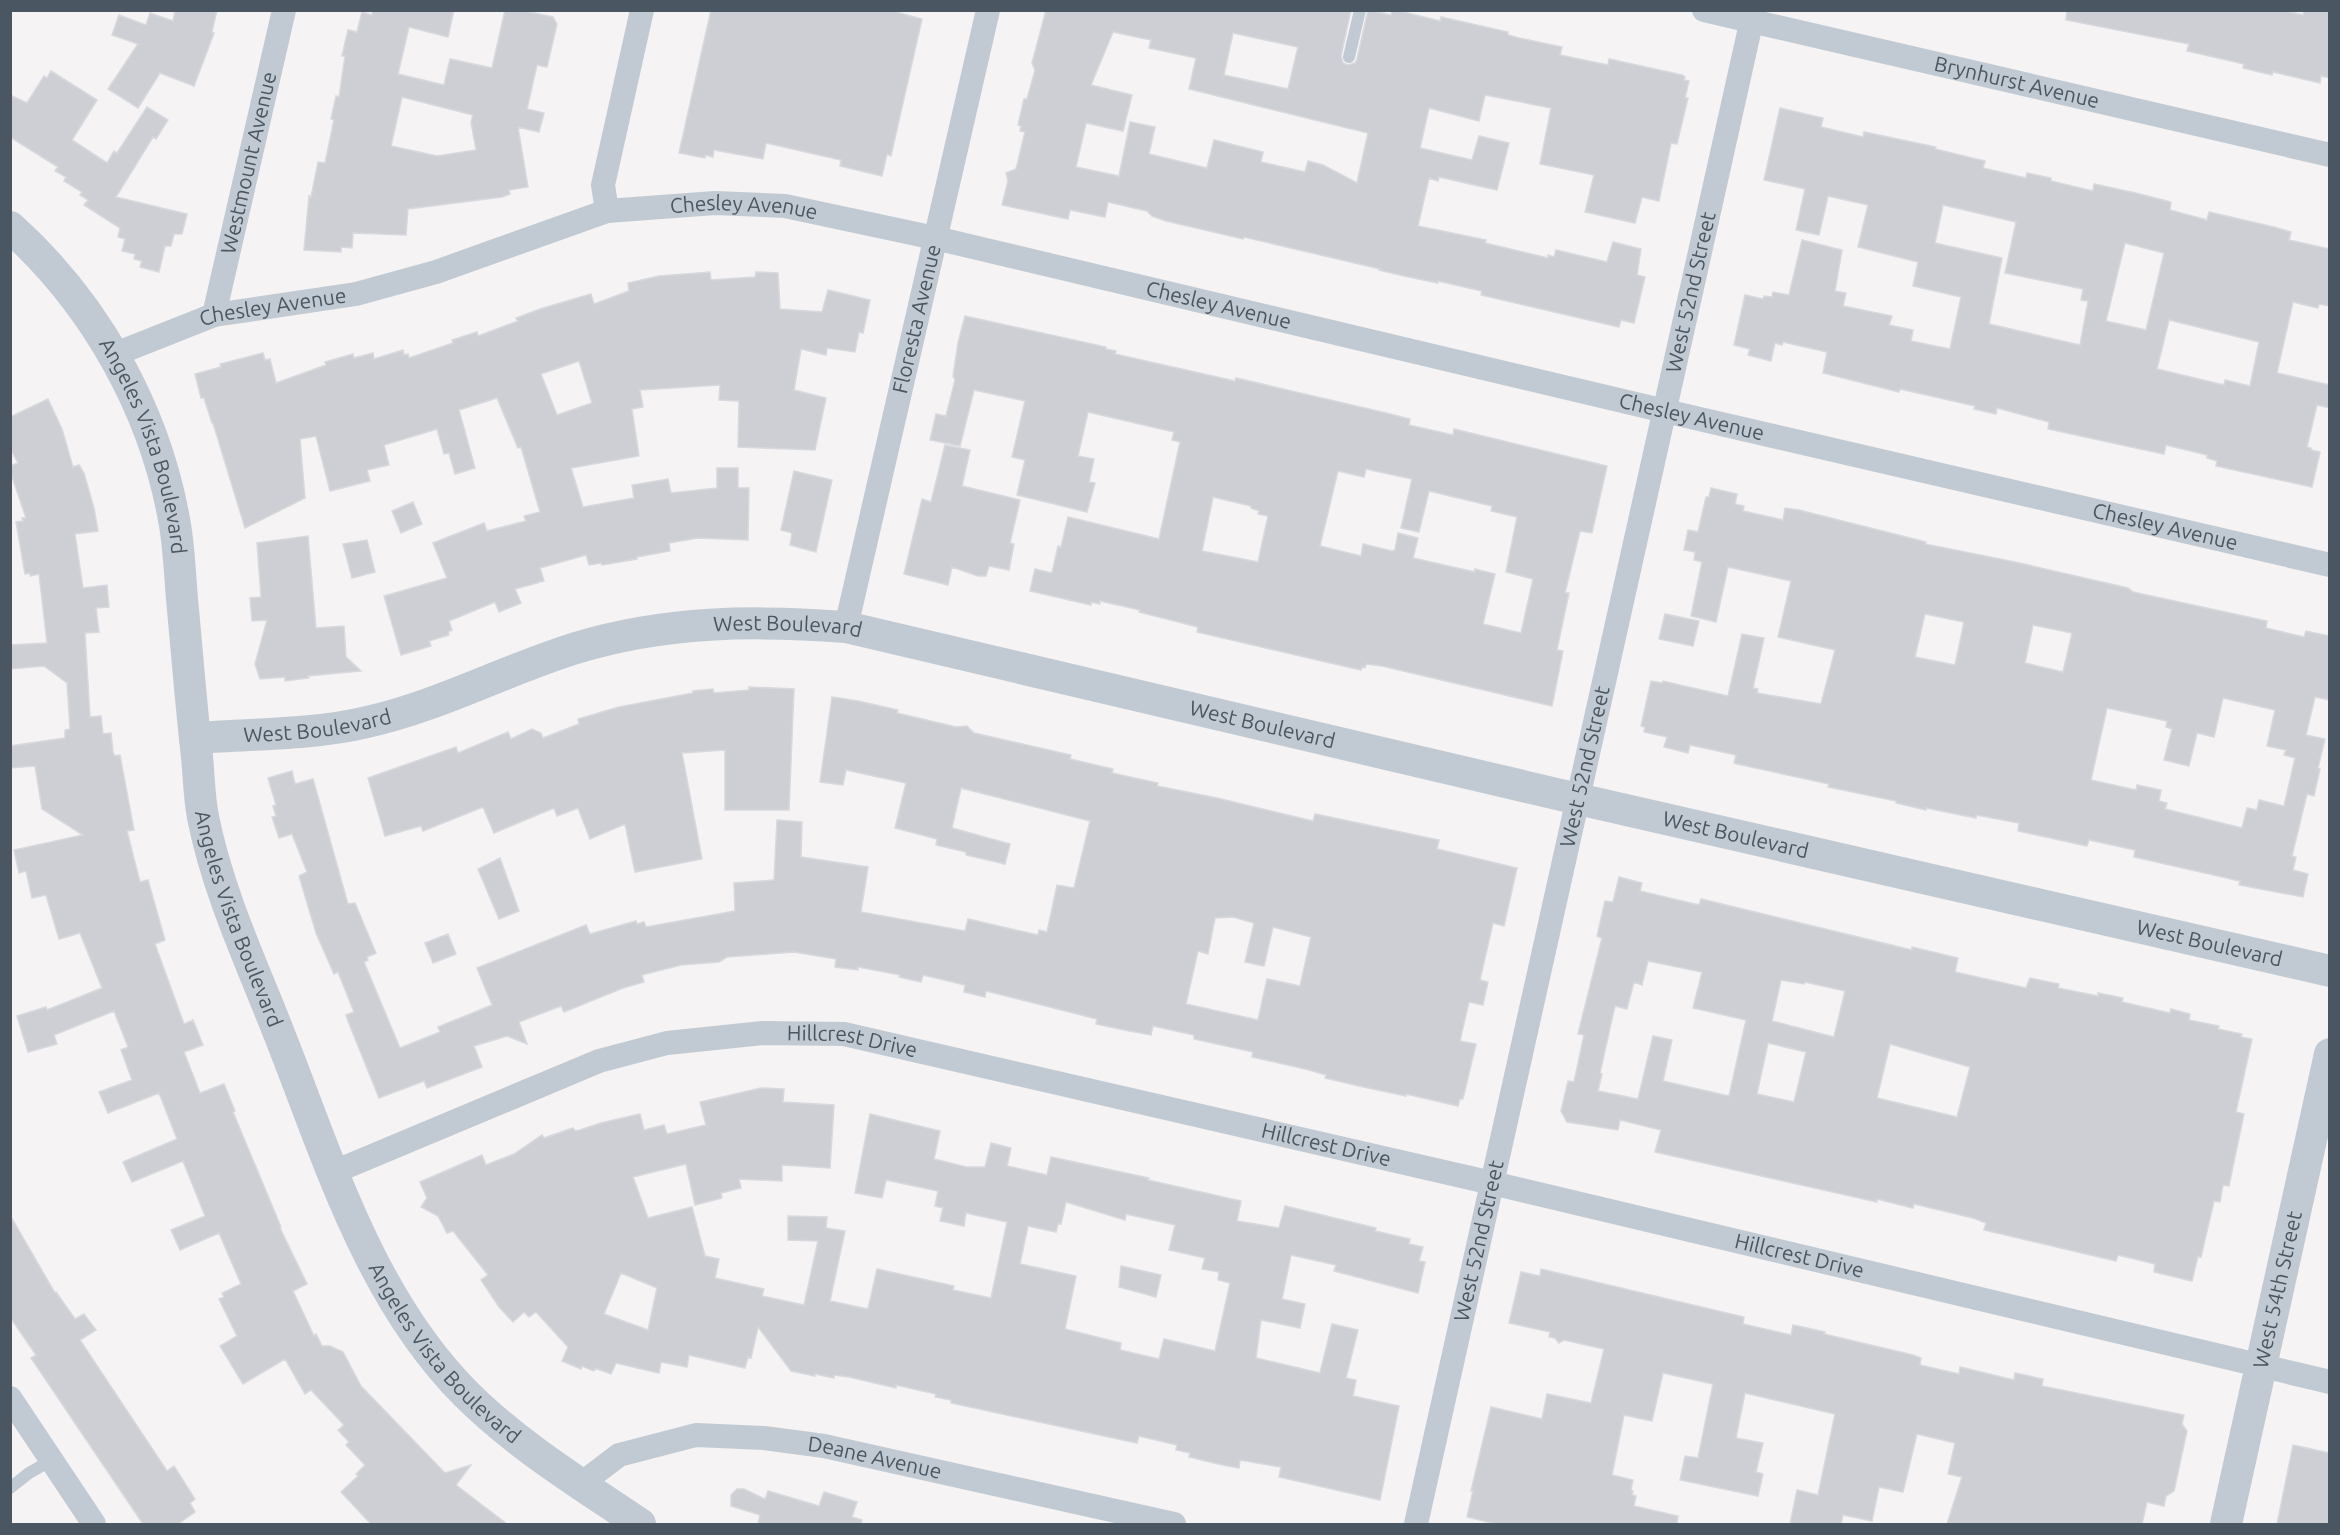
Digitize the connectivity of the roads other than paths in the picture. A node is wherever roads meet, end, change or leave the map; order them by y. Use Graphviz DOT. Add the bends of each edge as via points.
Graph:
graph roads {
  1 [pos="284,10"];
  2 [pos="642,10"];
  3 [pos="988,10"];
  4 [pos="1360,10"];
  5 [pos="1704,10"];
  6 [pos="1753,16"];
  7 [pos="1349,57"];
  8 [pos="2330,155"];
  9 [pos="607,211"];
  10 [pos="10,228"];
  11 [pos="935,238"];
  12 [pos="214,315"];
  13 [pos="113,355"];
  14 [pos="1665,411"];
  15 [pos="2330,565"];
  16 [pos="846,627"];
  17 [pos="195,738"];
  18 [pos="1578,799"];
  19 [pos="2330,971"];
  20 [pos="2330,1054"];
  21 [pos="334,1172"];
  22 [pos="1492,1183"];
  23 [pos="2259,1366"];
  24 [pos="2330,1382"];
  25 [pos="10,1398"];
  26 [pos="52,1460"];
  27 [pos="581,1484"];
  28 [pos="10,1488"];
  29 [pos="94,1524"];
  30 [pos="640,1524"];
  31 [pos="1174,1524"];
  32 [pos="1416,1524"];
  33 [pos="2226,1524"];
  1 -- 12 [label="street, Westmount Avenue"];
  2 -- 9 [label="street" via="603,185"];
  3 -- 11 [label="street, Floresta Avenue"];
  4 -- 7 [label="lane"];
  5 -- 6 [label="street, Brynhurst Avenue"];
  6 -- 8 [label="street, Brynhurst Avenue"];
  6 -- 14 [label="street, West 52nd Street"];
  9 -- 11 [label="street, Chesley Avenue" via="715,203 785,206"];
  9 -- 12 [label="street, Chesley Avenue" via="436,272 356,294"];
  10 -- 13 [label="street, Angeles Vista Boulevard" via="72,293"];
  11 -- 14 [label="street, Chesley Avenue"];
  11 -- 16 [label="street, Floresta Avenue"];
  12 -- 13 [label="street, Chesley Avenue"];
  13 -- 17 [label="street, Angeles Vista Boulevard" via="135,396 159,456 175,526"];
  14 -- 15 [label="street, Chesley Avenue"];
  14 -- 18 [label="street, West 52nd Street"];
  16 -- 17 [label="street, West Boulevard" via="778,622 699,624 641,633 576,648 416,710 364,723"];
  16 -- 18 [label="street, West Boulevard"];
  17 -- 21 [label="street, Angeles Vista Boulevard" via="203,815 222,890"];
  18 -- 19 [label="street, West Boulevard"];
  18 -- 22 [label="street, West 52nd Street"];
  20 -- 23 [label="street, West 54th Street"];
  21 -- 22 [label="street, Hillcrest Drive" via="599,1061 667,1043 763,1033 844,1034"];
  21 -- 27 [label="street, Angeles Vista Boulevard" via="388,1292 432,1357 466,1394 518,1440"];
  22 -- 23 [label="street, Hillcrest Drive"];
  22 -- 32 [label="street, West 52nd Street"];
  23 -- 24 [label="street, Hillcrest Drive"];
  23 -- 33 [label="street, West 54th Street"];
  25 -- 26 [label="street"];
  26 -- 28 [label="lane"];
  26 -- 29 [label="street"];
  27 -- 30 [label="street, Angeles Vista Boulevard"];
  27 -- 31 [label="street, Deane Avenue" via="619,1455 696,1436 764,1438 824,1446"];
}
